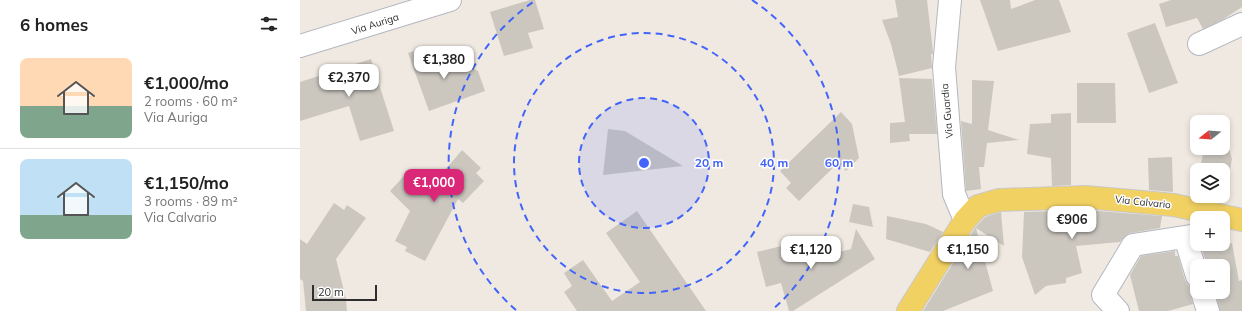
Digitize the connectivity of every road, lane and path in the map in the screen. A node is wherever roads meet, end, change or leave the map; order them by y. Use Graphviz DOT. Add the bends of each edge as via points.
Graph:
graph roads {
  1 [pos="450,0"];
  2 [pos="950,0"];
  3 [pos="1242,24"];
  4 [pos="1199,44"];
  5 [pos="300,46"];
  6 [pos="965,220"];
  7 [pos="1242,221"];
  8 [pos="1230,225"];
  9 [pos="1190,236"];
  10 [pos="1204,299"];
  11 [pos="908,311"];
  12 [pos="1118,311"];
  13 [pos="1208,311"];
  1 -- 5 [label="street, Via Auriga"];
  2 -- 6 [label="street, Via Guardia" via="944,67 954,194"];
  3 -- 4 [label="street"];
  6 -- 7 [label="main road, Via Calvario" via="978,206 999,200 1085,197 1174,205"];
  6 -- 11 [label="main road, Via Calvario"];
  7 -- 8 [label="street"];
  9 -- 12 [label="street" via="1133,245 1103,295"];
  10 -- 13 [label="street"];
}
